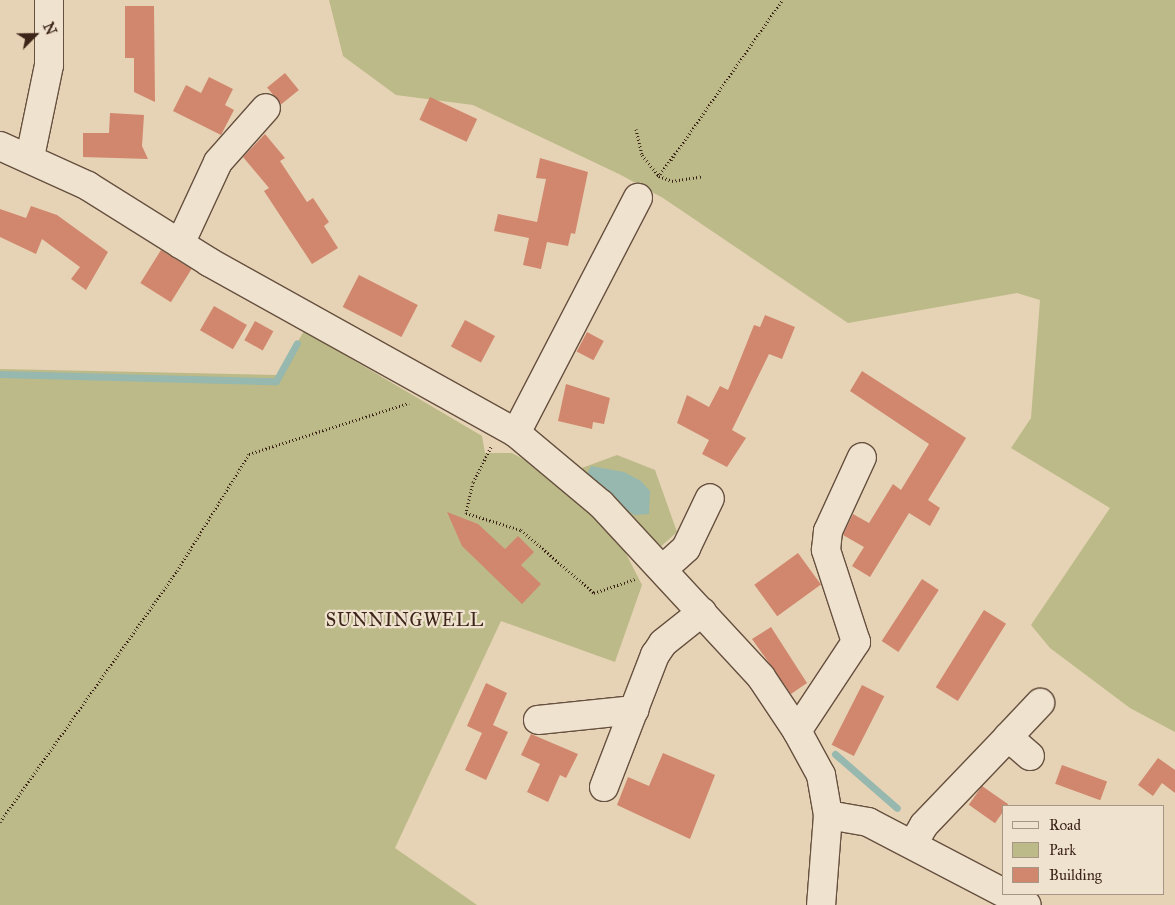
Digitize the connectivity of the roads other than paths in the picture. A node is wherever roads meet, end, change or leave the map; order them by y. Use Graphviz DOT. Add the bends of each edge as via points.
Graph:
graph roads {
  1 [pos="49,0"];
  2 [pos="266,108"];
  3 [pos="0,146"];
  4 [pos="30,157"];
  5 [pos="645,190"];
  6 [pos="180,244"];
  7 [pos="509,429"];
  8 [pos="862,457"];
  9 [pos="710,498"];
  10 [pos="659,565"];
  11 [pos="702,612"];
  12 [pos="1040,703"];
  13 [pos="634,710"];
  14 [pos="538,720"];
  15 [pos="797,731"];
  16 [pos="1008,737"];
  17 [pos="1030,756"];
  18 [pos="604,786"];
  19 [pos="828,815"];
  20 [pos="913,844"];
  21 [pos="997,900"];
  22 [pos="821,905"];
  23 [pos="1027,905"];
  1 -- 4 [label="street" via="49,65"];
  2 -- 6 [label="street" via="218,162"];
  3 -- 4 [label="street"];
  4 -- 6 [label="street" via="88,186"];
  5 -- 7 [label="street"];
  6 -- 7 [label="street"];
  7 -- 10 [label="street" via="570,476"];
  8 -- 15 [label="street" via="828,531 826,550 863,643"];
  9 -- 10 [label="street" via="686,548"];
  10 -- 11 [label="street"];
  11 -- 13 [label="street" via="663,643"];
  11 -- 15 [label="street" via="761,677"];
  12 -- 16 [label="street"];
  13 -- 14 [label="street"];
  13 -- 18 [label="street"];
  15 -- 19 [label="street" via="821,776"];
  16 -- 17 [label="street"];
  16 -- 20 [label="street" via="924,825"];
  19 -- 20 [label="street" via="868,822"];
  19 -- 22 [label="street"];
  20 -- 21 [label="street"];
  21 -- 23 [label="street"];
}
